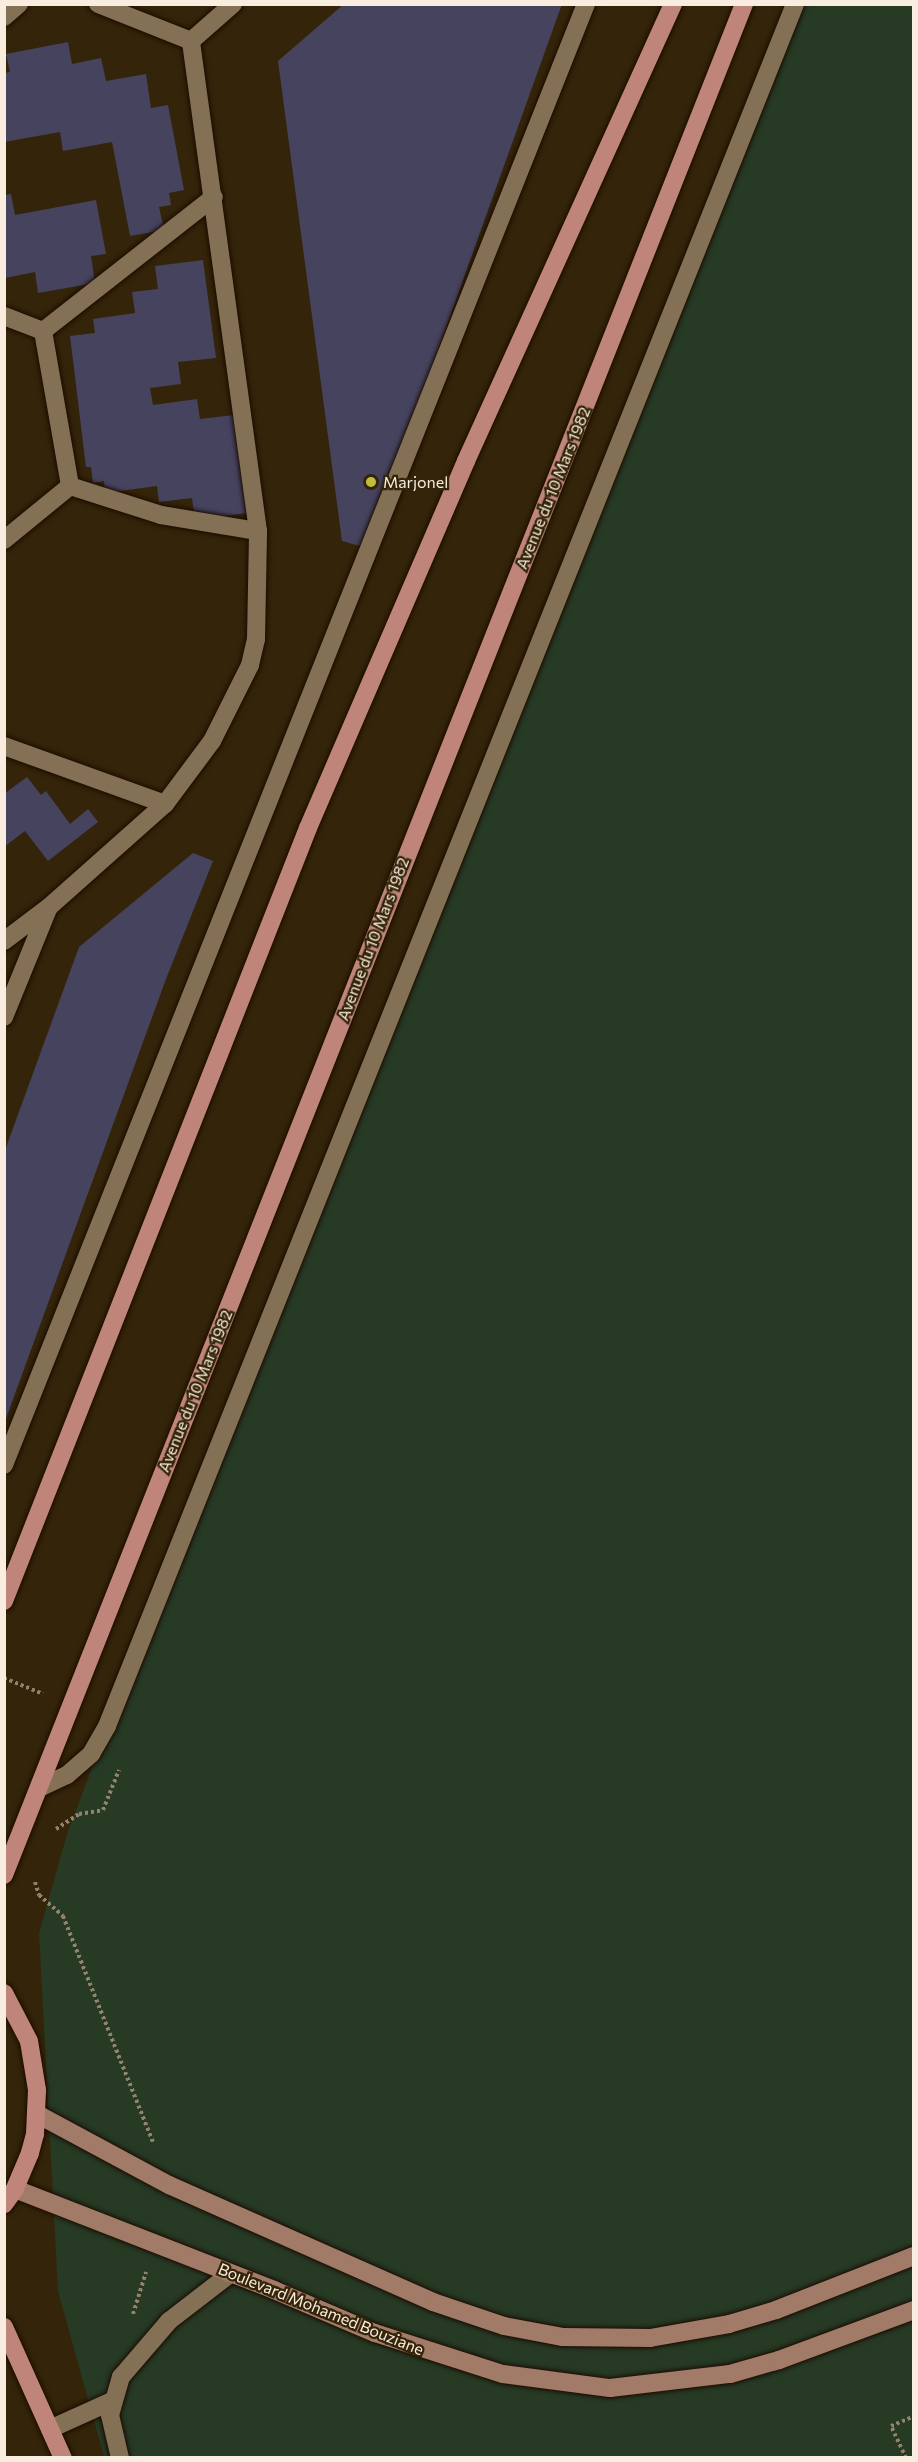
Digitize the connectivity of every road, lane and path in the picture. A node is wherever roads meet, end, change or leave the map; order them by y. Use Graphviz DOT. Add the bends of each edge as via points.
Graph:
graph roads {
  1 [pos="19,4"];
  2 [pos="98,4"];
  3 [pos="233,4"];
  4 [pos="586,4"];
  5 [pos="673,4"];
  6 [pos="744,4"];
  7 [pos="795,4"];
  8 [pos="4,17"];
  9 [pos="190,41"];
  10 [pos="214,197"];
  11 [pos="4,316"];
  12 [pos="43,332"];
  13 [pos="70,486"];
  14 [pos="258,531"];
  15 [pos="4,540"];
  16 [pos="4,746"];
  17 [pos="165,804"];
  18 [pos="49,907"];
  19 [pos="4,941"];
  20 [pos="4,1017"];
  21 [pos="4,1466"];
  22 [pos="4,1601"];
  23 [pos="4,1678"];
  24 [pos="70,1705"];
  25 [pos="123,1761"];
  26 [pos="39,1788"];
  27 [pos="54,1831"];
  28 [pos="4,1875"];
  29 [pos="34,1877"];
  30 [pos="4,1993"];
  31 [pos="37,2114"];
  32 [pos="170,2185"];
  33 [pos="15,2189"];
  34 [pos="4,2204"];
  35 [pos="155,2243"];
  36 [pos="914,2256"];
  37 [pos="231,2273"];
  38 [pos="914,2310"];
  39 [pos="4,2327"];
  40 [pos="152,2340"];
  41 [pos="112,2402"];
  42 [pos="914,2416"];
  43 [pos="50,2429"];
  44 [pos="63,2457"];
  45 [pos="120,2457"];
  46 [pos="906,2457"];
  1 -- 8 [label="street"];
  2 -- 9 [label="street"];
  3 -- 9 [label="street"];
  4 -- 21 [label="street"];
  5 -- 22 [label="main road" via="461,471 308,828"];
  6 -- 24 [label="main road, Avenue du 10 Mars 1982"];
  7 -- 26 [label="street" via="107,1726 91,1754 67,1775"];
  9 -- 10 [label="street"];
  10 -- 12 [label="street"];
  10 -- 14 [label="street"];
  11 -- 12 [label="street"];
  12 -- 13 [label="street"];
  13 -- 14 [label="street" via="161,515"];
  13 -- 15 [label="street"];
  14 -- 17 [label="street" via="256,639 250,665 212,741"];
  16 -- 17 [label="street"];
  17 -- 18 [label="street"];
  18 -- 19 [label="street"];
  18 -- 20 [label="street"];
  23 -- 24 [label="path"];
  24 -- 26 [label="main road, Avenue du 10 Mars 1982"];
  25 -- 27 [label="path" via="103,1810 79,1814"];
  26 -- 28 [label="main road, Avenue du 10 Mars 1982"];
  29 -- 32 [label="path" via="39,1895 63,1916"];
  30 -- 31 [label="main road" via="29,2041 38,2090"];
  31 -- 32 [label="street"];
  31 -- 33 [label="main road" via="30,2153"];
  32 -- 36 [label="street" via="433,2302 504,2326 562,2337 650,2338 729,2324 776,2310"];
  33 -- 34 [label="main road"];
  33 -- 35 [label="street, Boulevard Mohamed Bouziane"];
  35 -- 37 [label="street, Boulevard Mohamed Bouziane"];
  35 -- 40 [label="path" via="131,2321"];
  37 -- 38 [label="street, Boulevard Mohamed Bouziane" via="375,2333 503,2374 610,2388 730,2374"];
  37 -- 40 [label="street" via="189,2304"];
  39 -- 43 [label="main road"];
  40 -- 41 [label="street" via="121,2377"];
  41 -- 43 [label="street"];
  41 -- 45 [label="street" via="111,2428"];
  42 -- 46 [label="path" via="891,2426"];
  43 -- 44 [label="main road"];
}
